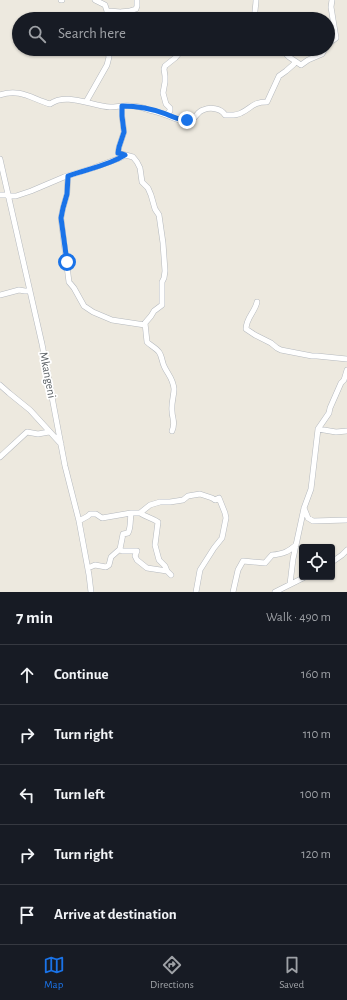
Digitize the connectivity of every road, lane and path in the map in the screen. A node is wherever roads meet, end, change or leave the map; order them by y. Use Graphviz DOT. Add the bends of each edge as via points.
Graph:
graph roads {
  1 [pos="95,0"];
  2 [pos="137,0"];
  3 [pos="256,0"];
  4 [pos="332,0"];
  5 [pos="107,11"];
  6 [pos="255,12"];
  7 [pos="333,12"];
  8 [pos="109,56"];
  9 [pos="177,56"];
  10 [pos="288,56"];
  11 [pos="317,56"];
  12 [pos="296,61"];
  13 [pos="0,94"];
  14 [pos="86,102"];
  15 [pos="122,106"];
  16 [pos="167,114"];
  17 [pos="125,155"];
  18 [pos="0,159"];
  19 [pos="68,176"];
  20 [pos="0,195"];
  21 [pos="8,195"];
  22 [pos="30,291"];
  23 [pos="0,295"];
  24 [pos="256,302"];
  25 [pos="145,325"];
  26 [pos="347,359"];
  27 [pos="347,370"];
  28 [pos="0,385"];
  29 [pos="318,429"];
  30 [pos="347,431"];
  31 [pos="49,432"];
  32 [pos="172,432"];
  33 [pos="61,444"];
  34 [pos="0,457"];
  35 [pos="304,508"];
  36 [pos="131,513"];
  37 [pos="140,513"];
  38 [pos="347,520"];
  39 [pos="79,521"];
  40 [pos="296,545"];
  41 [pos="120,549"];
  42 [pos="347,550"];
  43 [pos="335,560"];
  44 [pos="88,568"];
  45 [pos="167,571"];
  46 [pos="171,575"];
  47 [pos="299,580"];
  48 [pos="290,584"];
  49 [pos="281,591"];
  50 [pos="91,592"];
  51 [pos="196,592"];
  52 [pos="233,592"];
  53 [pos="275,592"];
  1 -- 5 [label="street" via="105,4"];
  2 -- 5 [label="street" via="136,9"];
  3 -- 6 [label="street"];
  4 -- 7 [label="street"];
  8 -- 14 [label="street" via="107,65"];
  9 -- 16 [label="street" via="164,69 163,93 170,108"];
  10 -- 12 [label="street"];
  11 -- 12 [label="street" via="301,65"];
  12 -- 16 [label="street" via="279,76 267,102 253,104 240,114 225,115 218,109 208,109 202,110 193,118 178,120"];
  13 -- 14 [label="street" via="19,93 50,104 58,100 76,99"];
  14 -- 15 [label="street" via="110,107"];
  15 -- 16 [label="street"];
  15 -- 17 [label="street" via="124,132 118,153"];
  17 -- 19 [label="street"];
  17 -- 25 [label="street" via="133,157 140,168 142,182 148,188 159,215 163,243 165,271 162,282 162,305 154,311"];
  18 -- 21 [label="street, Mkangeni"];
  19 -- 21 [label="street" via="16,196"];
  19 -- 25 [label="street" via="61,218 69,282 84,306 93,312 112,320"];
  20 -- 21 [label="street"];
  21 -- 22 [label="street, Mkangeni"];
  22 -- 23 [label="street" via="19,290"];
  22 -- 33 [label="street, Mkangeni"];
  24 -- 26 [label="street" via="256,308 246,324 246,329 255,335 281,350"];
  25 -- 32 [label="street" via="147,342 160,354 173,383"];
  27 -- 29 [label="street" via="329,413"];
  28 -- 31 [label="street" via="30,410"];
  29 -- 30 [label="street"];
  29 -- 35 [label="street" via="311,489"];
  31 -- 33 [label="street"];
  31 -- 34 [label="street" via="28,432"];
  33 -- 39 [label="street, Mkangeni"];
  35 -- 38 [label="street" via="308,518 313,521"];
  35 -- 40 [label="street"];
  36 -- 37 [label="street"];
  36 -- 39 [label="street" via="102,518 90,514"];
  36 -- 41 [label="street" via="130,530 123,534"];
  37 -- 45 [label="street" via="158,522 156,545 159,560"];
  37 -- 51 [label="street" via="160,502 183,500 188,496 200,494 215,500 219,498 226,518 222,538 200,570"];
  39 -- 44 [label="street, Mkangeni"];
  40 -- 48 [label="street"];
  40 -- 52 [label="street" via="289,551 272,555 265,562 243,561"];
  41 -- 44 [label="street" via="111,557 106,567 95,565"];
  41 -- 45 [label="street" via="137,551 137,560 147,568"];
  42 -- 43 [label="street"];
  44 -- 50 [label="street, Mkangeni"];
  45 -- 46 [label="street"];
  47 -- 48 [label="street"];
  48 -- 49 [label="street"];
  49 -- 53 [label="street"];
}
